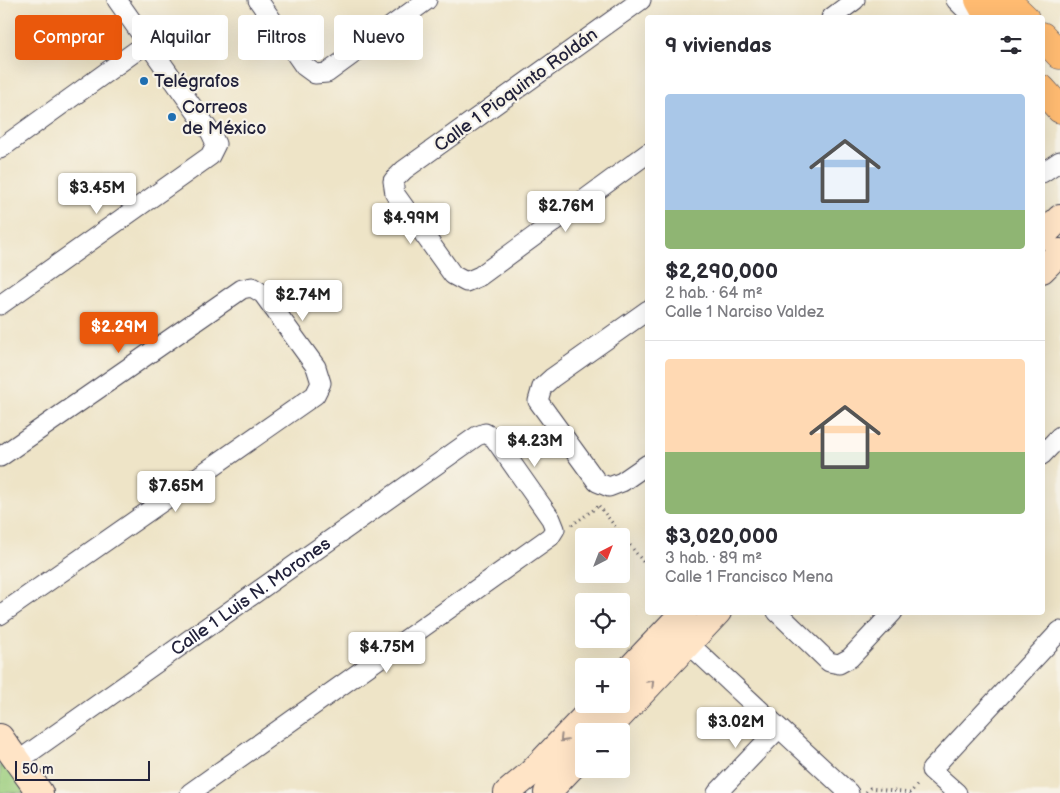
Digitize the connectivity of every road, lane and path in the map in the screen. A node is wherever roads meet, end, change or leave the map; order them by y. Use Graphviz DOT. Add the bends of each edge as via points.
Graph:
graph roads {
  1 [pos="116,0"];
  2 [pos="258,0"];
  3 [pos="427,0"];
  4 [pos="641,0"];
  5 [pos="855,0"];
  6 [pos="956,0"];
  7 [pos="979,0"];
  8 [pos="1008,8"];
  9 [pos="835,15"];
  10 [pos="971,15"];
  11 [pos="132,23"];
  12 [pos="1045,39"];
  13 [pos="132,55"];
  14 [pos="1060,55"];
  15 [pos="159,60"];
  16 [pos="1045,92"];
  17 [pos="1060,109"];
  18 [pos="0,149"];
  19 [pos="645,154"];
  20 [pos="1060,160"];
  21 [pos="1045,171"];
  22 [pos="1060,218"];
  23 [pos="1045,233"];
  24 [pos="1060,252"];
  25 [pos="1045,267"];
  26 [pos="0,305"];
  27 [pos="645,312"];
  28 [pos="1060,436"];
  29 [pos="1045,452"];
  30 [pos="0,457"];
  31 [pos="645,466"];
  32 [pos="609,488"];
  33 [pos="599,506"];
  34 [pos="555,529"];
  35 [pos="645,564"];
  36 [pos="0,615"];
  37 [pos="681,615"];
  38 [pos="715,615"];
  39 [pos="780,615"];
  40 [pos="890,615"];
  41 [pos="1060,631"];
  42 [pos="689,644"];
  43 [pos="630,669"];
  44 [pos="588,713"];
  45 [pos="614,723"];
  46 [pos="779,728"];
  47 [pos="0,737"];
  48 [pos="18,761"];
  49 [pos="575,763"];
  50 [pos="931,770"];
  51 [pos="40,793"];
  52 [pos="190,793"];
  53 [pos="507,793"];
  54 [pos="547,793"];
  55 [pos="717,793"];
  56 [pos="849,793"];
  57 [pos="866,793"];
  58 [pos="956,793"];
  1 -- 11 [label="street"];
  2 -- 3 [label="street" via="304,66 315,74 327,73"];
  4 -- 19 [label="street, Calle 1 Pioquinto Roldán" via="404,170 393,182 395,194 447,267 453,275 466,282 480,276"];
  5 -- 9 [label="street"];
  6 -- 10 [label="street"];
  7 -- 8 [label="main road"];
  12 -- 14 [label="main road"];
  13 -- 18 [label="street"];
  15 -- 26 [label="street" via="211,133 216,144 210,156"];
  16 -- 17 [label="main road"];
  20 -- 21 [label="street"];
  22 -- 23 [label="street"];
  24 -- 25 [label="street"];
  27 -- 32 [label="street" via="542,387 538,401 597,482"];
  28 -- 29 [label="street"];
  30 -- 36 [label="street" via="242,288 252,287 263,294 316,368 321,383 315,395"];
  31 -- 32 [label="street"];
  32 -- 33 [label="path"];
  33 -- 34 [label="path" via="569,527"];
  33 -- 35 [label="path"];
  34 -- 48 [label="street, Calle 1 Luis N. Morones" via="494,438 484,434 476,436"];
  34 -- 52 [label="street" via="550,537"];
  37 -- 43 [label="street"];
  38 -- 42 [label="street"];
  39 -- 40 [label="street" via="829,662 840,664 850,658"];
  41 -- 50 [label="street"];
  45 -- 42 [label="street, one-way"];
  42 -- 46 [label="street"];
  44 -- 53 [label="street, one-way" via="531,773"];
  46 -- 55 [label="street"];
  46 -- 56 [label="street"];
  47 -- 48 [label="street"];
  48 -- 51 [label="street"];
  49 -- 54 [label="street"];
  50 -- 57 [label="path" via="910,793 870,788"];
  50 -- 58 [label="street"];
}
